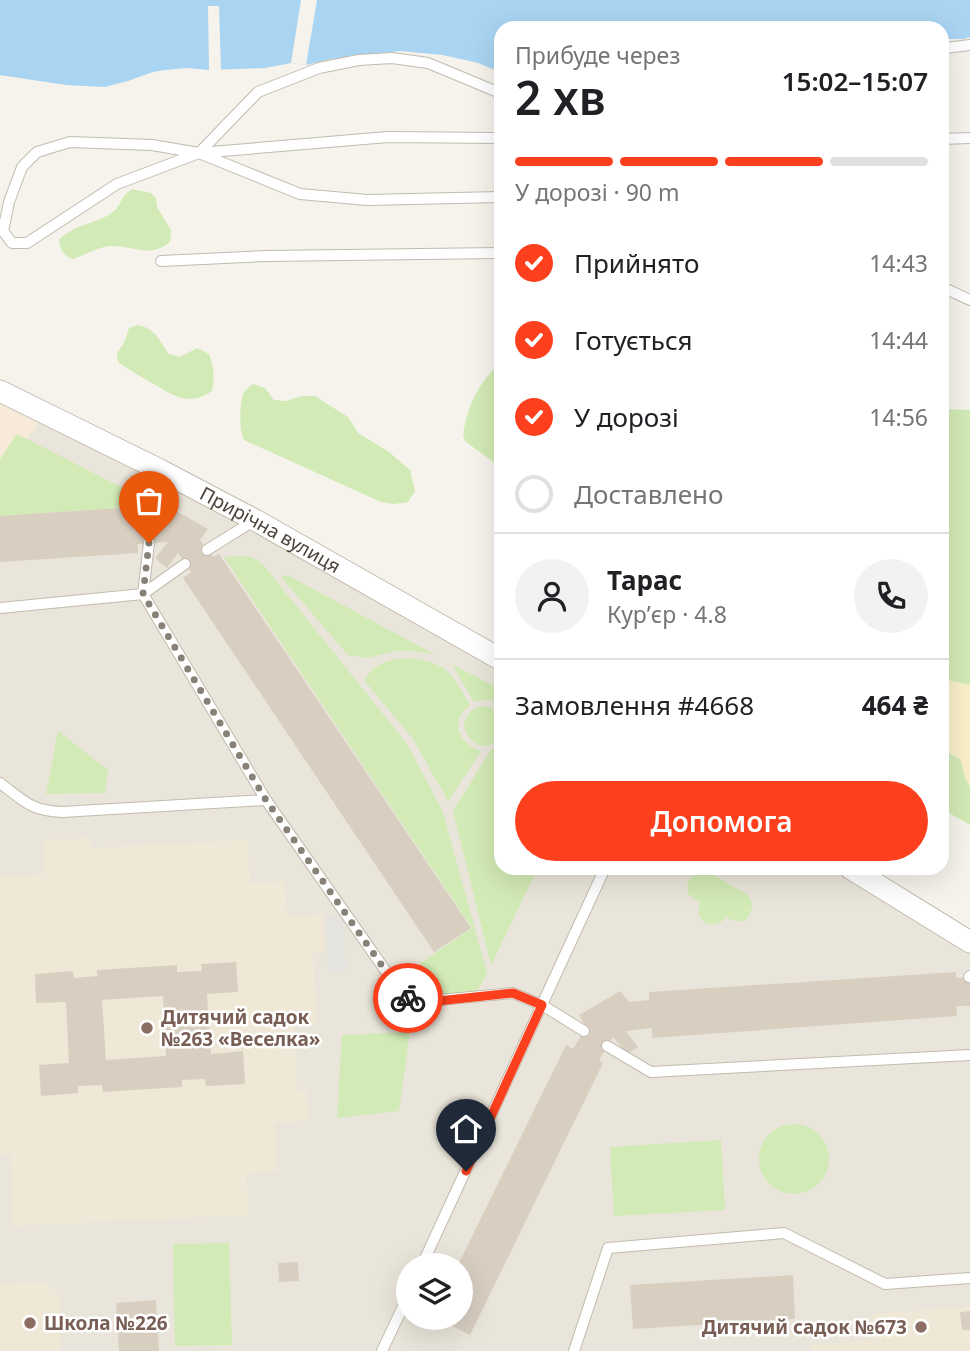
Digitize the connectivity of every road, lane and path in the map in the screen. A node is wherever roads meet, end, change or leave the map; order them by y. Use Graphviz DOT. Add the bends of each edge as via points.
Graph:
graph roads {
  1 [pos="970,46"];
  2 [pos="949,48"];
  3 [pos="494,90"];
  4 [pos="494,138"];
  5 [pos="970,138"];
  6 [pos="949,139"];
  7 [pos="199,153"];
  8 [pos="494,197"];
  9 [pos="494,253"];
  10 [pos="161,261"];
  11 [pos="949,290"];
  12 [pos="970,300"];
  13 [pos="0,391"];
  14 [pos="160,470"];
  15 [pos="151,516"];
  16 [pos="255,520"];
  17 [pos="149,543"];
  18 [pos="207,550"];
  19 [pos="185,564"];
  20 [pos="143,594"];
  21 [pos="0,608"];
  22 [pos="494,656"];
  23 [pos="0,783"];
  24 [pos="266,800"];
  25 [pos="602,875"];
  26 [pos="861,875"];
  27 [pos="970,942"];
  28 [pos="542,1005"];
  29 [pos="584,1031"];
  30 [pos="607,1046"];
  31 [pos="970,1047"];
  32 [pos="970,1055"];
  33 [pos="428,1253"];
  34 [pos="970,1278"];
  35 [pos="396,1321"];
  36 [pos="382,1351"];
  37 [pos="574,1351"];
  1 -- 2 [label="lane"];
  3 -- 7 [label="lane" via="428,63 392,58 319,68 258,92"];
  4 -- 7 [label="lane" via="388,137"];
  5 -- 6 [label="lane"];
  7 -- 7 [label="lane" via="117,184 27,243 12,243 3,231 22,167 37,152 70,142 152,145"];
  7 -- 8 [label="lane" via="300,194 368,200"];
  9 -- 10 [label="lane"];
  11 -- 12 [label="lane"];
  13 -- 14 [label="street, Прирічна вулиця"];
  14 -- 15 [label="lane"];
  14 -- 16 [label="street, Прирічна вулиця"];
  16 -- 18 [label="lane"];
  16 -- 22 [label="street, Прирічна вулиця"];
  17 -- 20 [label="lane"];
  19 -- 20 [label="lane"];
  20 -- 21 [label="lane"];
  20 -- 24 [label="lane"];
  23 -- 24 [label="lane" via="34,808 50,812"];
  24 -- 28 [label="lane" via="407,997 429,1002 513,993"];
  25 -- 28 [label="lane"];
  26 -- 27 [label="street"];
  28 -- 29 [label="lane"];
  28 -- 33 [label="lane"];
  30 -- 32 [label="lane" via="651,1072"];
  31 -- 32 [label="lane"];
  34 -- 37 [label="lane" via="885,1284 784,1233 608,1248"];
  35 -- 36 [label="lane"];
}
